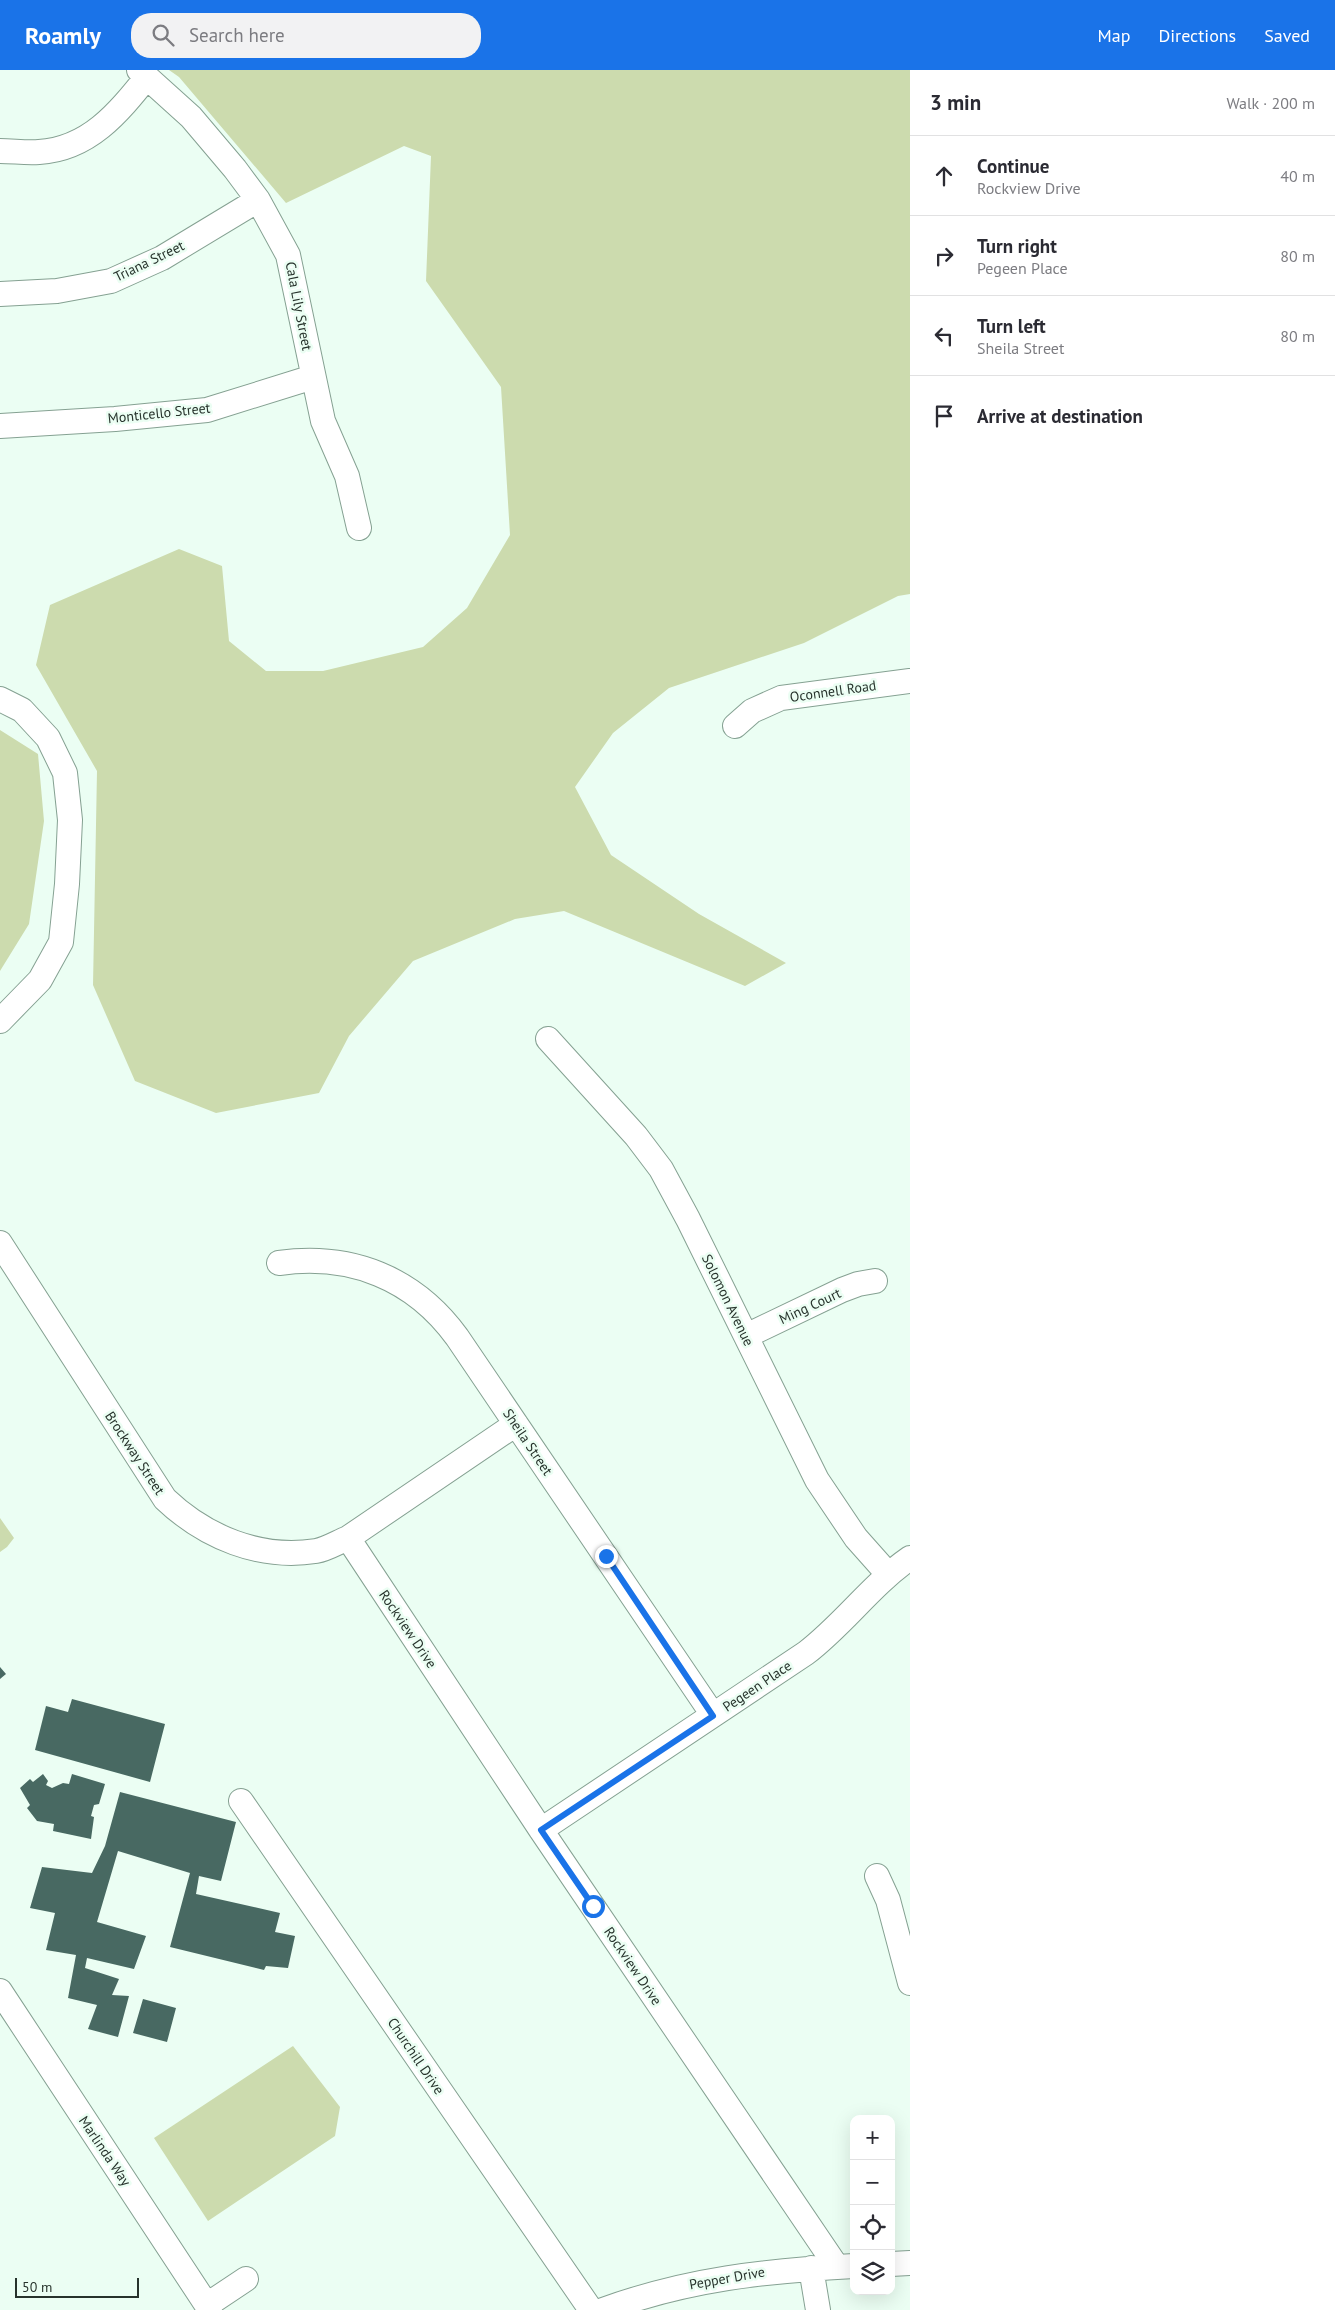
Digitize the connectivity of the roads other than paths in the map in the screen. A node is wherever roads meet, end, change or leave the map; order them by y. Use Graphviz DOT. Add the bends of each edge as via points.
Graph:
graph roads {
  1 [pos="143,73"];
  2 [pos="0,151"];
  3 [pos="258,200"];
  4 [pos="0,294"];
  5 [pos="313,377"];
  6 [pos="0,426"];
  7 [pos="359,528"];
  8 [pos="910,681"];
  9 [pos="0,700"];
  10 [pos="735,726"];
  11 [pos="0,1021"];
  12 [pos="548,1039"];
  13 [pos="0,1244"];
  14 [pos="279,1263"];
  15 [pos="875,1281"];
  16 [pos="746,1336"];
  17 [pos="516,1424"];
  18 [pos="348,1538"];
  19 [pos="910,1558"];
  20 [pos="888,1574"];
  21 [pos="713,1716"];
  22 [pos="241,1801"];
  23 [pos="541,1830"];
  24 [pos="877,1876"];
  25 [pos="910,1984"];
  26 [pos="0,1991"];
  27 [pos="910,2262"];
  28 [pos="895,2264"];
  29 [pos="845,2266"];
  30 [pos="811,2268"];
  31 [pos="246,2279"];
  32 [pos="209,2308"];
  33 [pos="591,2310"];
  34 [pos="603,2310"];
  35 [pos="818,2310"];
  1 -- 2 [label="street" via="110,121 85,138 39,152"];
  1 -- 3 [label="street, Cala Lily Street" via="191,117"];
  3 -- 4 [label="street, Triana Street" via="162,258 111,281 57,291"];
  3 -- 5 [label="street, Cala Lily Street" via="288,255"];
  5 -- 6 [label="street, Monticello Street" via="207,410"];
  5 -- 7 [label="street, Cala Lily Street" via="323,421 347,476"];
  8 -- 10 [label="street, Oconnell Road" via="781,698 752,711"];
  9 -- 11 [label="street" via="22,710 48,738 65,773 70,820 61,942 40,980"];
  12 -- 16 [label="street, Solomon Avenue" via="649,1152 677,1198"];
  13 -- 18 [label="street, Brockway Street" via="165,1499 179,1512 227,1540 262,1550 318,1550"];
  14 -- 17 [label="street, Sheila Street" via="310,1261 358,1267 410,1289 450,1327"];
  15 -- 16 [label="street, Ming Court" via="850,1287"];
  16 -- 20 [label="street, Solomon Avenue" via="827,1497 856,1538"];
  17 -- 18 [label="street, Brockway Street"];
  17 -- 21 [label="street, Sheila Street"];
  18 -- 23 [label="street, Rockview Drive"];
  19 -- 20 [label="street, Pegeen Place"];
  20 -- 21 [label="street, Pegeen Place" via="821,1641"];
  21 -- 23 [label="street, Pegeen Place"];
  22 -- 33 [label="street, Churchill Drive"];
  23 -- 29 [label="street, Rockview Drive"];
  24 -- 25 [label="street" via="888,1900"];
  26 -- 32 [label="street, Marlinda Way"];
  27 -- 28 [label="street"];
  29 -- 30 [label="street, Pepper Drive"];
  30 -- 34 [label="street, Pepper Drive" via="728,2276 688,2284"];
  30 -- 35 [label="street"];
  31 -- 32 [label="street"];
}
